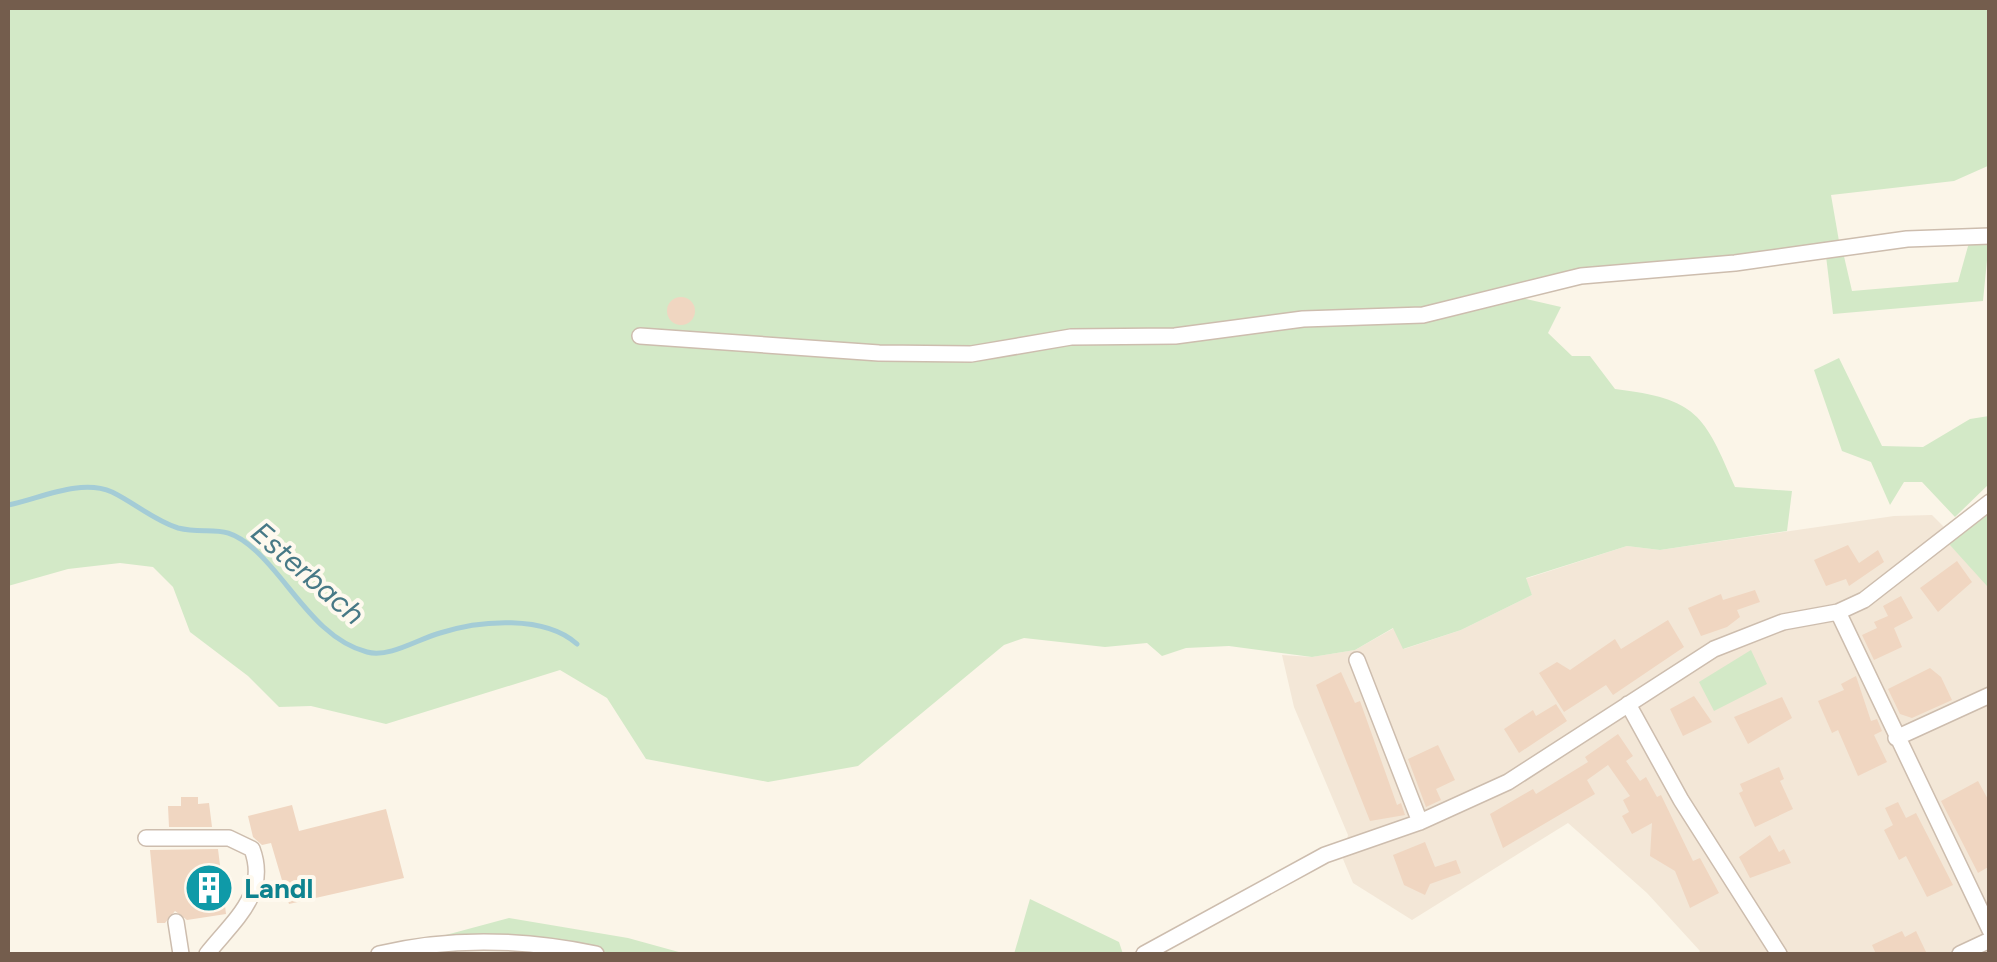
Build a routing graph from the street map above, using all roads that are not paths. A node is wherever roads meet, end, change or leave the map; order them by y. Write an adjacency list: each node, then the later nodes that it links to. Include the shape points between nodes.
1 (1990, 236): 2 (street, via 1907,239 1582,276 1423,315 1071,338 971,354)
2 (640, 336)
3 (1990, 502): 4 (street, via 1894,581)
4 (1838, 612): 7 (street, via 1784,622 1714,649); 8 (street)
5 (1357, 660): 9 (street)
6 (1990, 695): 8 (street)
7 (1628, 704): 9 (street, via 1520,774); 21 (street)
8 (1896, 738): 12 (street)
9 (1420, 822): 13 (street, via 1325,856)
10 (146, 838): 16 (street, via 229,838 252,849 260,870 253,895)
11 (176, 922): 15 (street)
12 (1990, 930)
13 (1180, 938): 19 (street); 20 (street)
14 (1990, 940): 22 (street)
15 (181, 954)
16 (207, 954)
17 (379, 954): 18 (street, via 499,942)
18 (596, 954)
19 (1144, 954)
20 (1188, 954)
21 (1779, 954)
22 (1960, 954)

